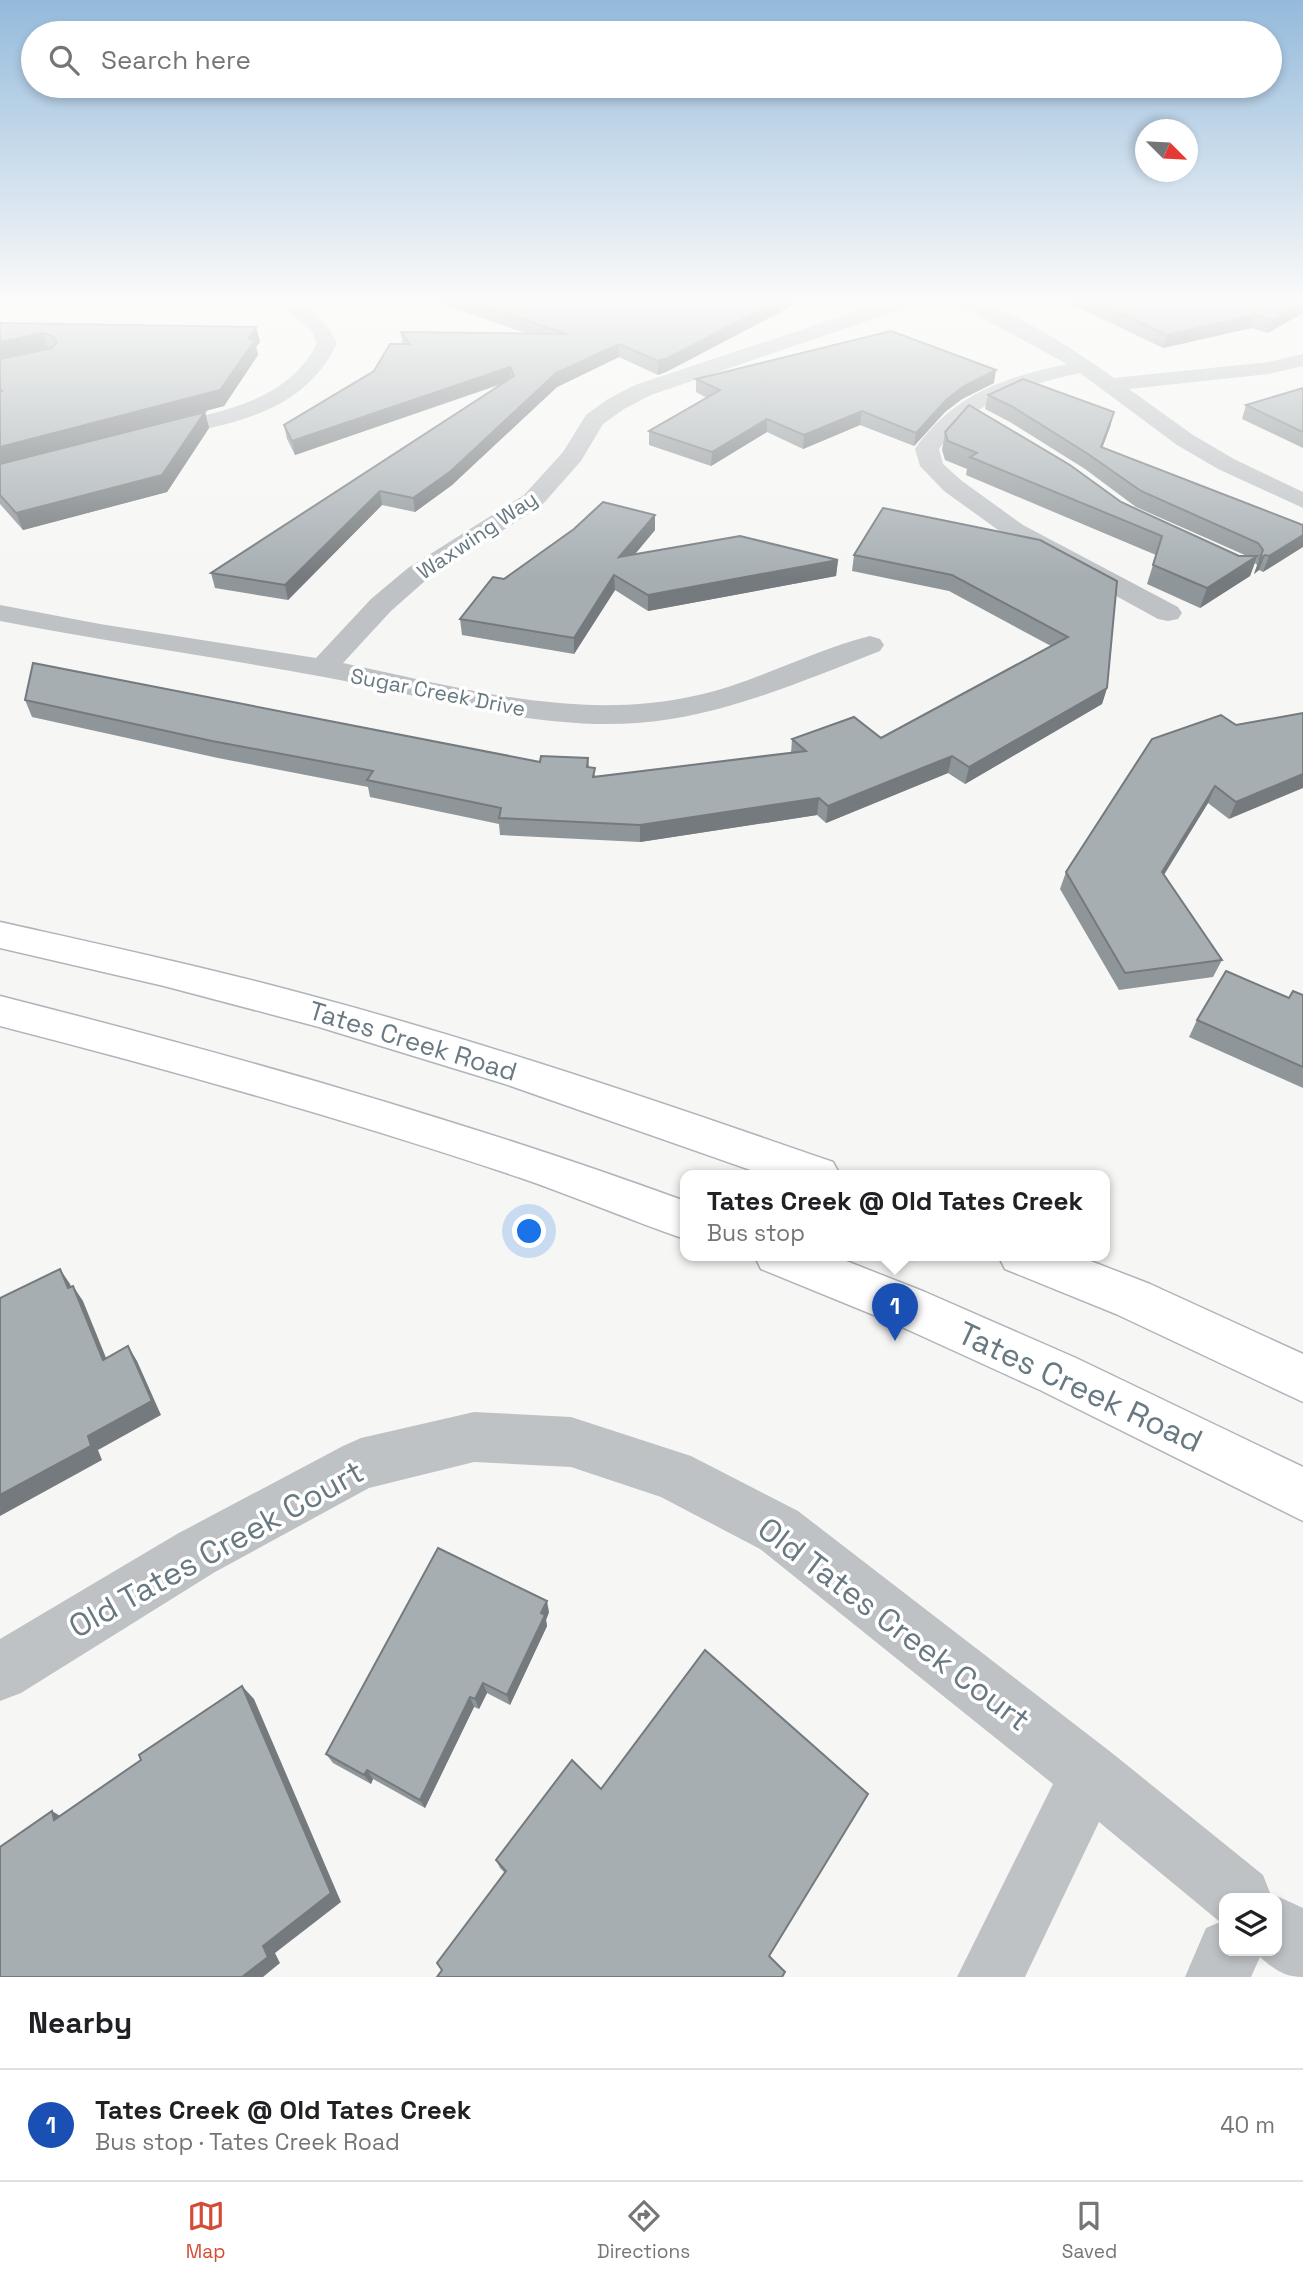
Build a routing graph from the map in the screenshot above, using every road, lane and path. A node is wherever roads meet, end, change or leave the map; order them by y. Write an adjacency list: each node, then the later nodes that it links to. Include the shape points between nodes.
1 (282, 394): 7 (street, via 251,408)
2 (635, 394): 12 (street, Waxwing Way, via 594,420 573,456 533,500 417,574)
3 (993, 394): 5 (street)
4 (1123, 394): 8 (street, via 1185,440)
5 (964, 410): 6 (street); 10 (street, via 936,432 927,449 932,466 1014,530)
6 (988, 422)
7 (137, 438)
8 (1303, 501)
9 (0, 613): 12 (street, Sugar Creek Drive)
10 (1168, 613)
11 (870, 645): 12 (street, Sugar Creek Drive, via 721,698 639,714 540,712)
12 (322, 668)
13 (0, 935): 15 (main road, Tates Creek Road, via 320,1013 515,1071)
14 (0, 1011): 16 (main road, via 320,1097 508,1156)
15 (803, 1170)
16 (680, 1218)
17 (792, 1261): 20 (main road, Tates Creek Road, via 1058,1374)
18 (1036, 1261): 19 (main road, via 1133,1299)
19 (1303, 1379)
20 (1303, 1494)
21 (0, 1672): 22 (street, Old Tates Creek Court, via 197,1553 360,1464 474,1437 571,1442 672,1474 779,1530)
22 (1090, 1775): 23 (street, Old Tates Creek Court); 27 (street)
23 (1234, 1893)
24 (1282, 1932): 25 (street)
25 (1303, 1950)
26 (1226, 1956): 28 (street)
27 (990, 1977)
28 (1218, 1977)

